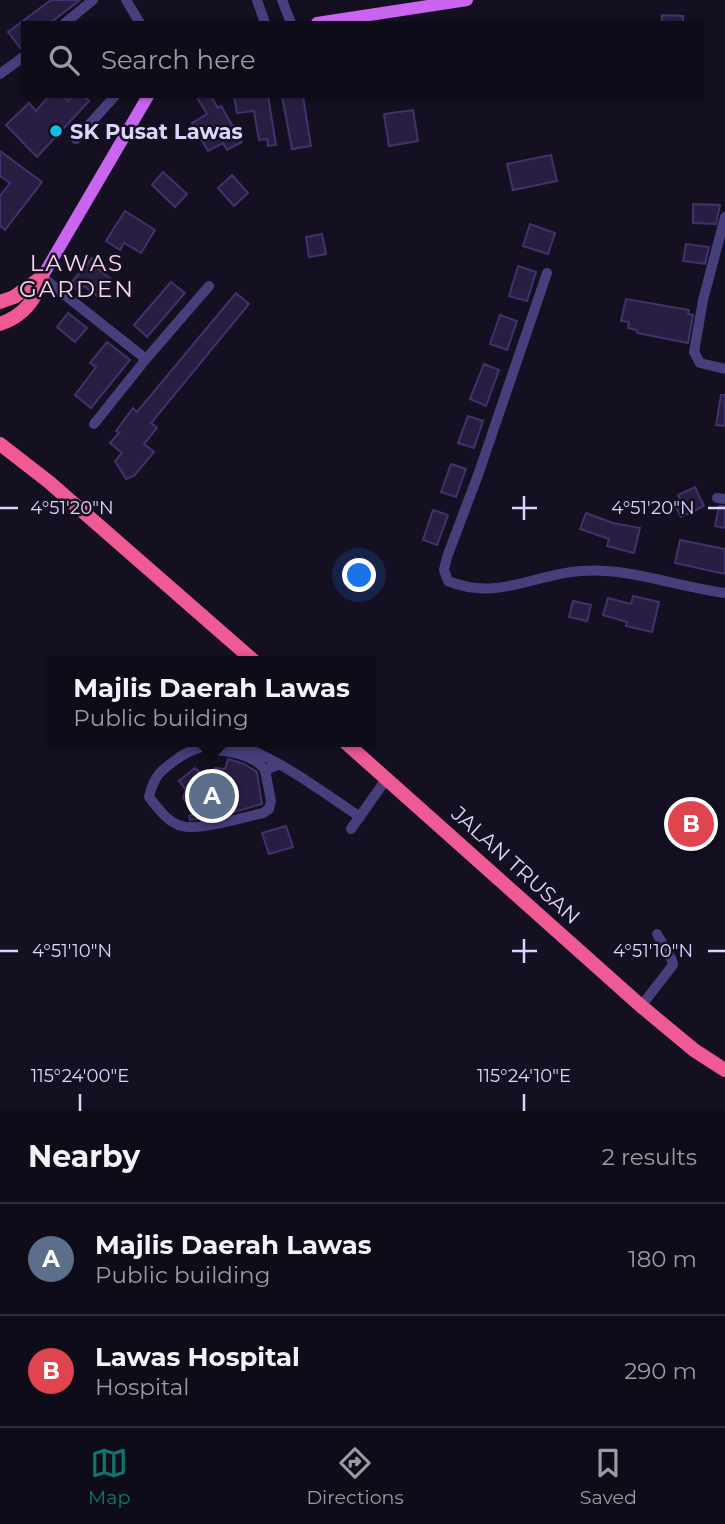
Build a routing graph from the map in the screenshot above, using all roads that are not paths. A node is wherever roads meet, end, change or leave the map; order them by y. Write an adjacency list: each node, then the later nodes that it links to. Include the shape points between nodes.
1 (93, 0): 7 (street)
2 (127, 0): 8 (street)
3 (257, 0): 9 (street)
4 (282, 0): 10 (street)
5 (467, 0): 6 (main road)
6 (407, 5): 11 (main road)
7 (67, 21)
8 (139, 21)
9 (264, 21)
10 (290, 21)
11 (327, 21)
12 (21, 58): 13 (street)
13 (0, 74)
14 (113, 98): 16 (street)
15 (147, 98): 19 (main road)
16 (76, 139)
17 (725, 217): 24 (street, via 694,352 700,363)
18 (547, 273): 27 (street, via 447,556 444,570 448,581 483,590 605,570)
19 (42, 277): 21 (highway); 22 (highway, via 28,308); 23 (street)
20 (209, 286): 23 (street)
21 (0, 302)
22 (0, 324)
23 (146, 359): 25 (street)
24 (725, 369)
25 (94, 424)
26 (1, 447): 28 (highway, via 49,482)
27 (725, 593)
28 (248, 656)
29 (205, 747): 32 (street)
30 (240, 747): 33 (street)
31 (351, 747): 35 (highway, JALAN TRUSAN)
32 (201, 748): 34 (street, via 259,761); 34 (street, via 181,756 153,781 149,797 180,826 263,813 271,801)
33 (278, 765): 34 (street); 36 (street)
34 (265, 770)
35 (387, 778): 36 (street); 39 (highway, JALAN TRUSAN)
36 (360, 817): 37 (street)
37 (351, 829)
38 (657, 934): 39 (street, via 673,965)
39 (641, 1006): 40 (highway, JALAN TRUSAN)
40 (725, 1070)

